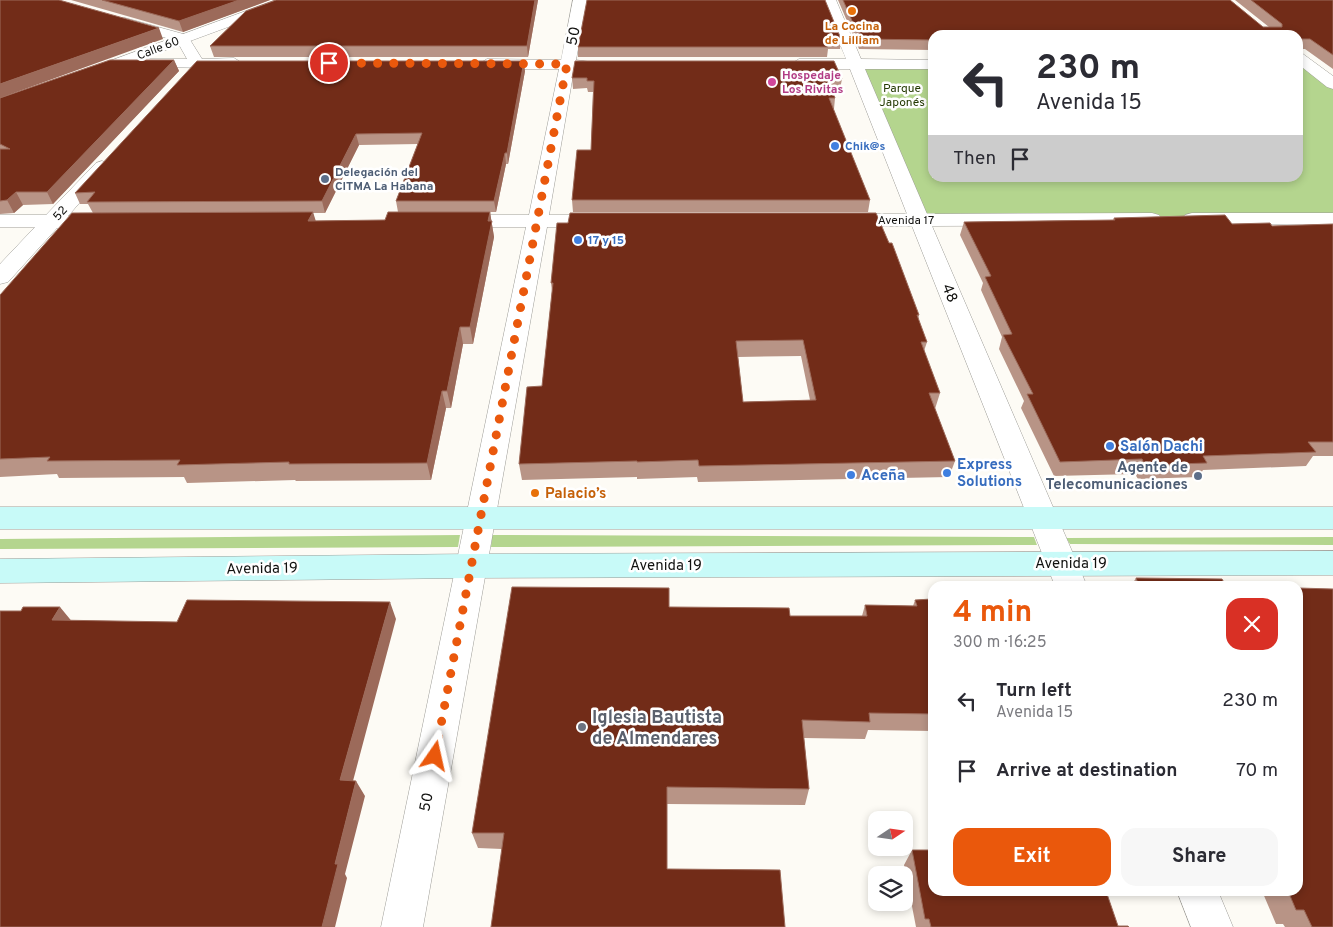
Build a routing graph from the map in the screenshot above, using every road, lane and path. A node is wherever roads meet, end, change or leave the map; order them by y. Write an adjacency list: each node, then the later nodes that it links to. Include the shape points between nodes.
1 (288, 0): 4 (street, Calle 60)
2 (580, 0): 14 (street, 50)
3 (829, 0): 17 (street, 48)
4 (243, 17): 6 (street, Calle 60); 8 (street)
5 (116, 19): 6 (street)
6 (182, 38): 8 (street); 12 (street, Calle 60)
7 (1303, 61): 11 (street)
8 (197, 63): 9 (street); 12 (street); 20 (street)
9 (246, 63)
10 (1303, 63): 21 (street)
11 (1333, 63)
12 (116, 64): 19 (street, Calle 60)
13 (471, 64): 14 (street)
14 (567, 64): 15 (street); 28 (street, 50)
15 (597, 64)
16 (786, 64): 17 (street)
17 (855, 64): 18 (street); 26 (street, 48)
18 (928, 64)
19 (80, 77)
20 (177, 84)
21 (1333, 84)
22 (111, 157): 30 (street, 52)
23 (1333, 219): 26 (street, Avenida 17)
24 (625, 220): 28 (street)
25 (821, 220): 26 (street, Avenida 17)
26 (920, 220): 36 (street, 48)
27 (438, 221): 28 (street)
28 (537, 221): 33 (street, 50)
29 (0, 222): 30 (street)
30 (52, 222): 31 (street); 32 (street, 52)
31 (122, 222)
32 (0, 277)
33 (481, 516): 34 (main road); 36 (main road); 38 (street, 50)
34 (0, 518)
35 (1333, 518): 36 (main road)
36 (1043, 519): 40 (street, 48)
37 (1333, 563): 40 (main road, Avenida 19)
38 (471, 566): 39 (main road, Avenida 19); 40 (main road, Avenida 19); 42 (street, 50)
39 (0, 571)
40 (1066, 575)
41 (1199, 896): 43 (street)
42 (402, 927)
43 (1212, 927)

